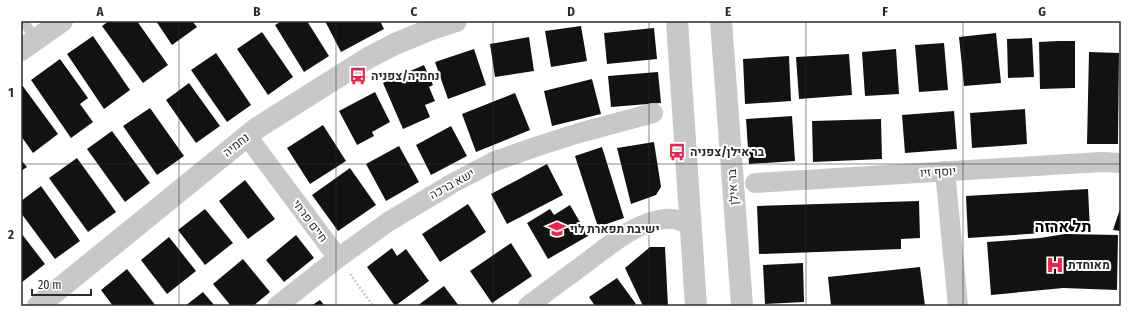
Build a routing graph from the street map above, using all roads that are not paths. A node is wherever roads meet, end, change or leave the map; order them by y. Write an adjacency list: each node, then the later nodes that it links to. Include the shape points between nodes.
1 (23, 21): 6 (lane)
2 (62, 21): 6 (street)
3 (456, 21): 8 (street, נחמיה, via 395,44 368,58)
4 (677, 21): 12 (street)
5 (721, 21): 18 (street, בר אילן)
6 (28, 45)
7 (653, 113): 13 (street, ישא ברכה, via 579,133 493,162 388,222)
8 (246, 136): 13 (street, חיים פרחי); 14 (street, נחמיה)
9 (1121, 163): 10 (street, יוסף זיו)
10 (945, 171): 11 (street, יוסף זיו); 19 (street)
11 (755, 183)
12 (691, 226): 16 (street, via 678,220 649,222 625,235); 17 (street)
13 (338, 258): 15 (street, ישא ברכה)
14 (38, 306)
15 (277, 306)
16 (528, 306)
17 (696, 306)
18 (742, 306)
19 (958, 306)

